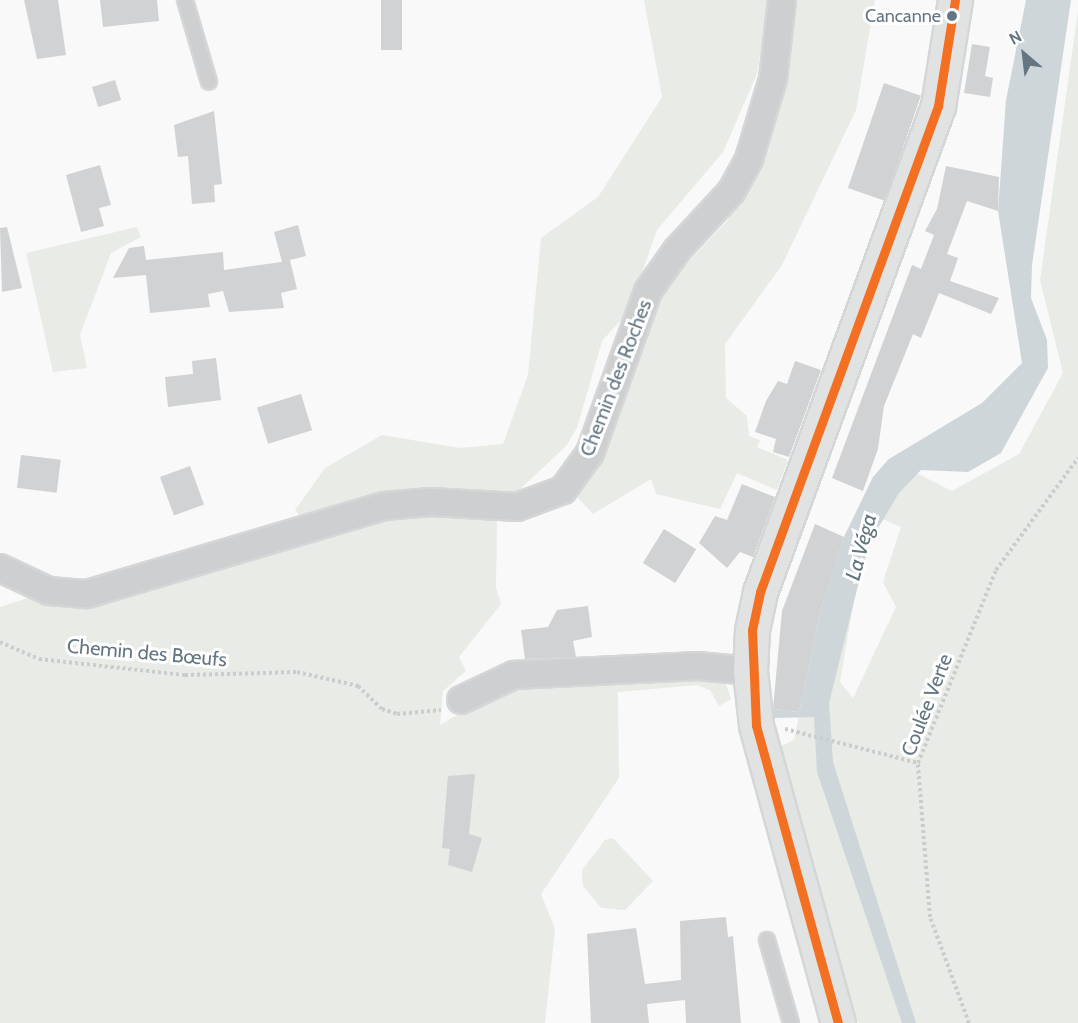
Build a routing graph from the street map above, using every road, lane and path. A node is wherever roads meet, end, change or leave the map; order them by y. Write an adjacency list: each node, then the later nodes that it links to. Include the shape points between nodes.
1 (185, 0): 4 (lane)
2 (782, 0): 6 (street, Chemin des Roches, via 773,79 749,159 731,192 677,250 648,291 590,453 563,490 518,507 431,502 384,506 87,594 49,591)
3 (956, 0): 8 (main road, via 938,106 760,592)
4 (210, 82)
5 (1078, 458): 11 (path, Coulée Verte, via 996,570)
6 (0, 568)
7 (0, 642): 9 (path, Chemin des Bœufs, via 39,659 186,675 297,672 358,686 382,709 397,714 440,710)
8 (750, 671): 9 (street, via 687,666 514,675); 14 (main road, via 759,736)
9 (461, 700)
10 (792, 730): 11 (path)
11 (918, 763): 15 (path, Coulée Verte, via 930,917)
12 (767, 940): 13 (lane)
13 (791, 1023)
14 (838, 1023)
15 (969, 1023)

